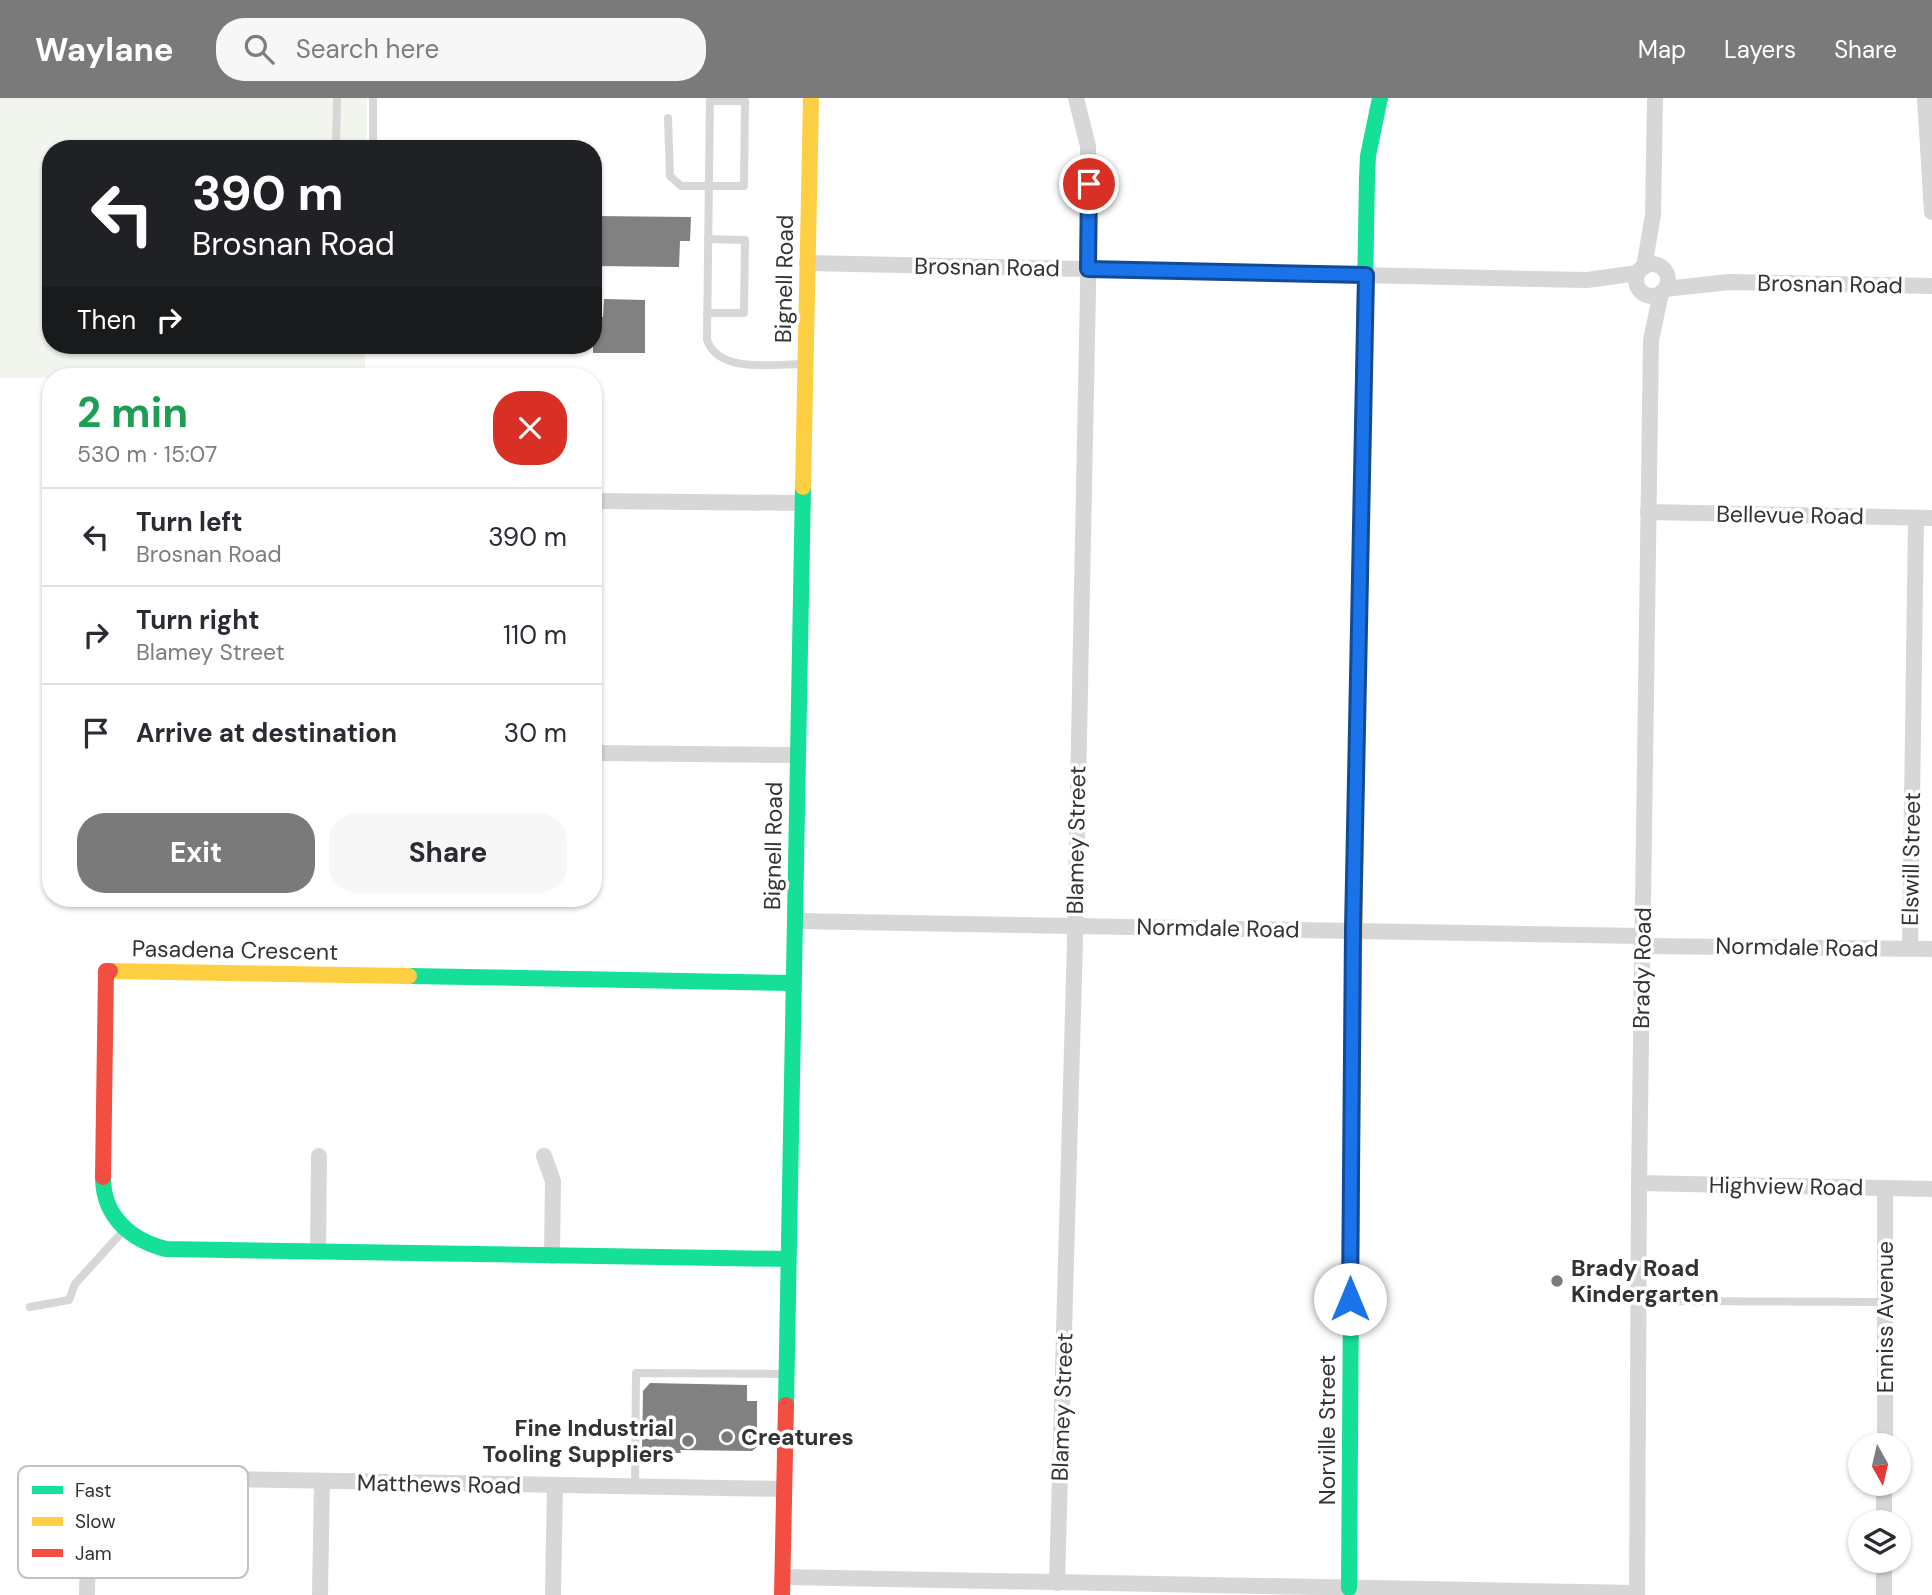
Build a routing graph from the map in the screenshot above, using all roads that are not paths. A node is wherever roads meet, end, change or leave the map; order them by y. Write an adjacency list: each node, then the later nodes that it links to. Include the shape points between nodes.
1 (337, 98): 10 (lane)
2 (373, 98): 11 (lane)
3 (811, 98): 15 (street, Bignell Road)
4 (1076, 98): 16 (street, Blamey Street, via 1089,158)
5 (1381, 98): 18 (street, Norville Street, via 1368,156)
6 (1655, 98): 17 (street)
7 (1925, 98): 13 (street)
8 (710, 100): 12 (lane); 12 (lane, via 745,101 744,186)
9 (668, 118): 12 (lane, via 670,176 681,186)
10 (336, 140)
11 (373, 140)
12 (708, 185): 14 (lane)
13 (1932, 212)
14 (708, 239): 24 (lane); 24 (lane, via 745,240 744,313)
15 (807, 263): 16 (street, Brosnan Road); 26 (street, Bignell Road)
16 (1088, 269): 18 (street, Brosnan Road); 34 (street, Blamey Street)
17 (1652, 269): 19 (street, Brosnan Road); 20 (street, Brosnan Road); 22 (street, via 1637,281); 23 (street, via 1668,280)
18 (1366, 275): 19 (street, Brosnan Road); 35 (street, Norville Street)
19 (1587, 280): 22 (street, Brosnan Road)
20 (1729, 282): 21 (street, Brosnan Road); 23 (street, Brosnan Road)
21 (1932, 286)
22 (1642, 291): 23 (street, via 1652,295); 25 (street, Brady Road)
23 (1663, 291): 25 (street, Brady Road)
24 (707, 313): 26 (lane, via 707,340 720,358 733,363)
25 (1651, 340): 29 (street, Brady Road)
26 (806, 364): 28 (street, Bignell Road)
27 (602, 501): 28 (street)
28 (803, 503): 32 (street, Bignell Road)
29 (1648, 512): 30 (street, Bellevue Road); 36 (street, Brady Road)
30 (1924, 518): 37 (street, Elswill Street)
31 (602, 752): 32 (street)
32 (798, 755): 33 (street, Bignell Road)
33 (795, 921): 34 (street, Normdale Road); 39 (street, Bignell Road)
34 (1075, 925): 35 (street, Normdale Road); 61 (street, Blamey Street)
35 (1353, 930): 36 (street, Normdale Road); 62 (street, Norville Street)
36 (1642, 941): 37 (street, Normdale Road); 42 (street, Brady Road)
37 (1910, 948): 38 (street, Normdale Road)
38 (1932, 949)
39 (793, 982): 45 (street, Pasadena Crescent, via 106,971 102,1178 106,1202); 48 (street, Bignell Road)
40 (320, 1156): 46 (street)
41 (544, 1156): 47 (street, via 552,1181)
42 (1639, 1184): 43 (street, Highview Road); 49 (street, Brady Road)
43 (1885, 1188): 44 (street, Highview Road); 50 (street, Enniss Avenue)
44 (1932, 1189)
45 (124, 1230): 46 (street, via 167,1250); 51 (lane, via 75,1284 69,1300)
46 (318, 1252): 47 (street)
47 (552, 1256): 48 (street)
48 (787, 1259): 52 (street, Bignell Road)
49 (1638, 1301): 50 (lane); 63 (street, Brady Road)
50 (1885, 1302): 53 (street, Enniss Avenue)
51 (30, 1307)
52 (785, 1374): 57 (lane, via 636,1373); 58 (street, Bignell Road)
53 (1885, 1433)
54 (248, 1480): 55 (street, Matthews Road)
55 (322, 1482): 56 (street, Matthews Road); 64 (street)
56 (555, 1486): 57 (street, Matthews Road); 65 (street)
57 (635, 1486): 58 (street, Matthews Road)
58 (784, 1489): 60 (street, Bignell Road)
59 (1884, 1573): 67 (street)
60 (783, 1577): 61 (street); 66 (street, Bignell Road)
61 (1057, 1583): 62 (street)
62 (1349, 1588): 63 (street)
63 (1637, 1594)
64 (320, 1595)
65 (553, 1595)
66 (782, 1595)
67 (1884, 1595)

